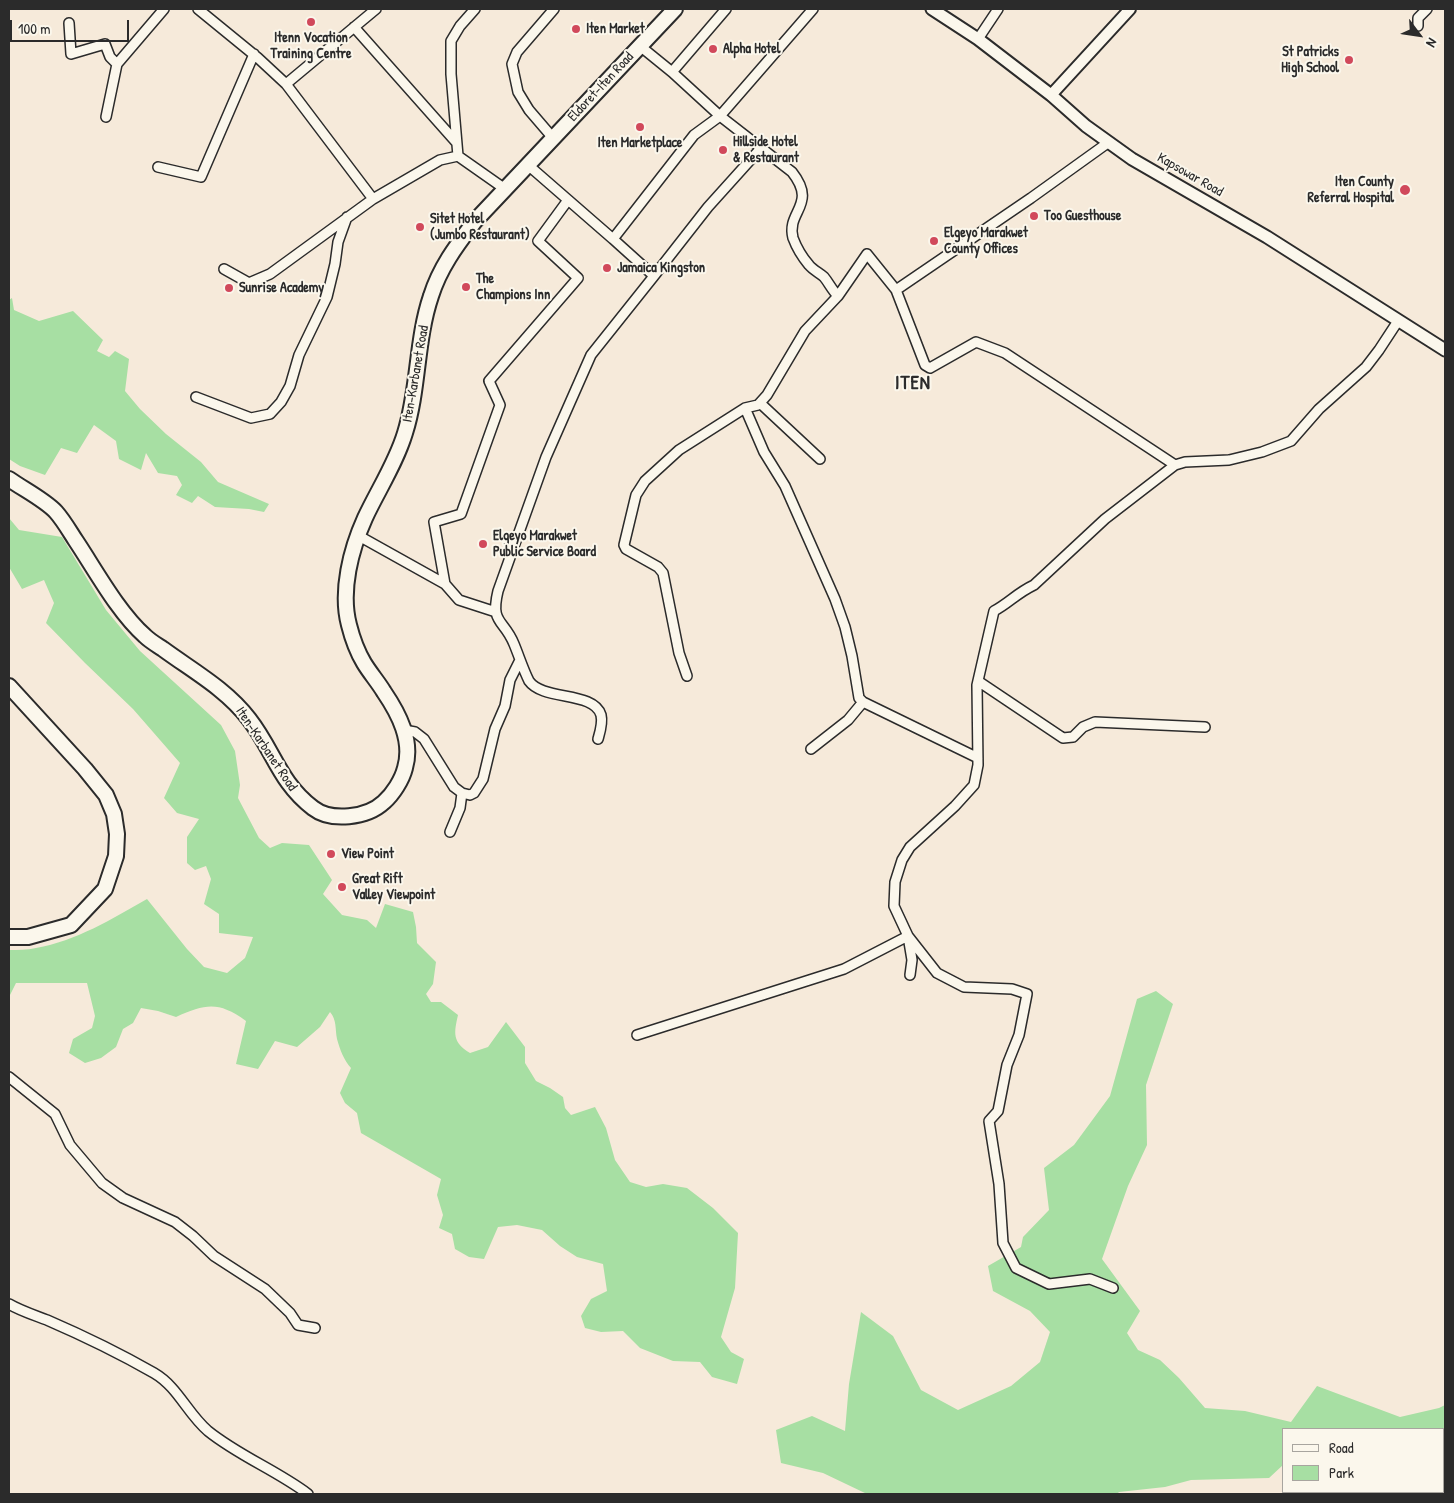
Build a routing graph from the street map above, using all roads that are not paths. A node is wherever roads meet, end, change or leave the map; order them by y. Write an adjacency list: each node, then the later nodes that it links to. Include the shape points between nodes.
1 (164, 9): 19 (street)
2 (198, 9): 18 (street)
3 (376, 9): 15 (street)
4 (475, 9): 26 (street, via 451,42)
5 (554, 9): 25 (street, via 517,52 512,64 518,92)
6 (675, 9): 17 (main road, Eldoret-Iten Road)
7 (726, 9): 20 (street)
8 (813, 9): 23 (street)
9 (932, 9): 16 (main road, Kapsowar Road)
10 (998, 9): 16 (street)
11 (1130, 9): 22 (street)
12 (1427, 9): 14 (street, via 1418,18)
13 (69, 23): 19 (street, via 71,54 105,44 110,58)
14 (1418, 26)
15 (354, 27): 21 (street); 26 (street)
16 (978, 39): 22 (main road, Kapsowar Road)
17 (640, 46): 20 (street); 25 (main road, Eldoret-Iten Road)
18 (254, 54): 21 (street); 31 (street, via 201,177)
19 (117, 64): 24 (street)
20 (672, 72): 23 (street)
21 (286, 84): 33 (street)
22 (1051, 96): 27 (main road, Kapsowar Road)
23 (720, 116): 28 (street); 36 (street, via 694,136)
24 (106, 117)
25 (553, 138): 30 (main road, Eldoret-Iten Road)
26 (456, 142): 29 (street)
27 (1109, 142): 39 (street); 41 (main road, Kapsowar Road)
28 (762, 147): 38 (street, via 708,207); 40 (street, via 801,182 803,197 793,225 794,240 809,265 825,278)
29 (458, 156): 32 (street); 33 (street, via 440,160)
30 (528, 164): 32 (main road, Iten-Karbanet Road); 34 (street)
31 (158, 167)
32 (505, 189): 49 (main road, Iten-Karbanet Road, via 475,221 439,274 430,298 405,433)
33 (373, 199): 35 (street)
34 (568, 200): 36 (street); 50 (street, via 538,241 578,278 489,381 500,405 460,514 434,522)
35 (347, 218): 37 (street, via 270,274 249,282); 43 (street, via 338,242 327,297 281,402 270,414 251,418)
36 (613, 239): 38 (street)
37 (224, 269)
38 (654, 276): 51 (street, via 591,355 546,457 498,591)
39 (896, 290): 40 (street, via 867,254); 47 (street, via 925,365 930,368 976,342 998,350)
40 (838, 296): 44 (street, via 805,331)
41 (1398, 321): 42 (main road, Kapsowar Road); 47 (street, via 1366,367 1291,441 1229,460)
42 (1445, 350)
43 (196, 397)
44 (760, 403): 45 (street); 46 (street)
45 (745, 408): 53 (street, via 679,450 648,477 636,495 626,533 626,549 663,573 679,653); 56 (street, via 764,452 785,486 834,599 845,628 859,698)
46 (820, 459)
47 (1175, 465): 54 (street, via 1109,515 1034,585 994,611)
48 (9, 479): 58 (main road, Iten-Karbanet Road, via 56,512 122,610 146,637 236,704 250,720 283,776 299,797 317,811 345,816 366,812 383,804 395,790 405,769 408,748)
49 (359, 536): 50 (street); 58 (main road, Iten-Karbanet Road, via 346,588 349,625 364,663 385,692)
50 (445, 584): 51 (street, via 459,600)
51 (496, 612): 52 (street)
52 (520, 660): 59 (street, via 533,686 594,706 601,714); 62 (street, via 510,680 483,779 474,793)
53 (687, 676)
54 (978, 681): 57 (street, via 1063,738 1073,738 1094,722); 61 (street)
55 (9, 686): 65 (main road, via 106,795 114,814 117,834 116,856 105,889 89,907 71,924 28,937)
56 (863, 702): 60 (street, via 853,716); 61 (street)
57 (1205, 727)
58 (404, 730): 62 (street, via 415,732 424,739 454,787)
59 (598, 739)
60 (811, 749)
61 (978, 758): 64 (street, via 974,785 910,847 902,860 895,882 894,906)
62 (462, 793): 63 (street)
63 (450, 832)
64 (908, 936): 66 (street, via 912,960); 67 (street, via 844,969); 69 (street, via 937,973 964,987 1012,989 1027,994 998,1111 989,1121 999,1184 1003,1243 1016,1268 1049,1284 1090,1279)
65 (9, 937)
66 (910, 975)
67 (637, 1034)
68 (9, 1077): 71 (street, via 55,1114 70,1145 102,1183 123,1198 175,1222 214,1256 265,1289 298,1325)
69 (1113, 1288)
70 (9, 1304): 72 (street, via 120,1353 156,1374 174,1388 201,1425 213,1435)
71 (315, 1328)
72 (308, 1494)

